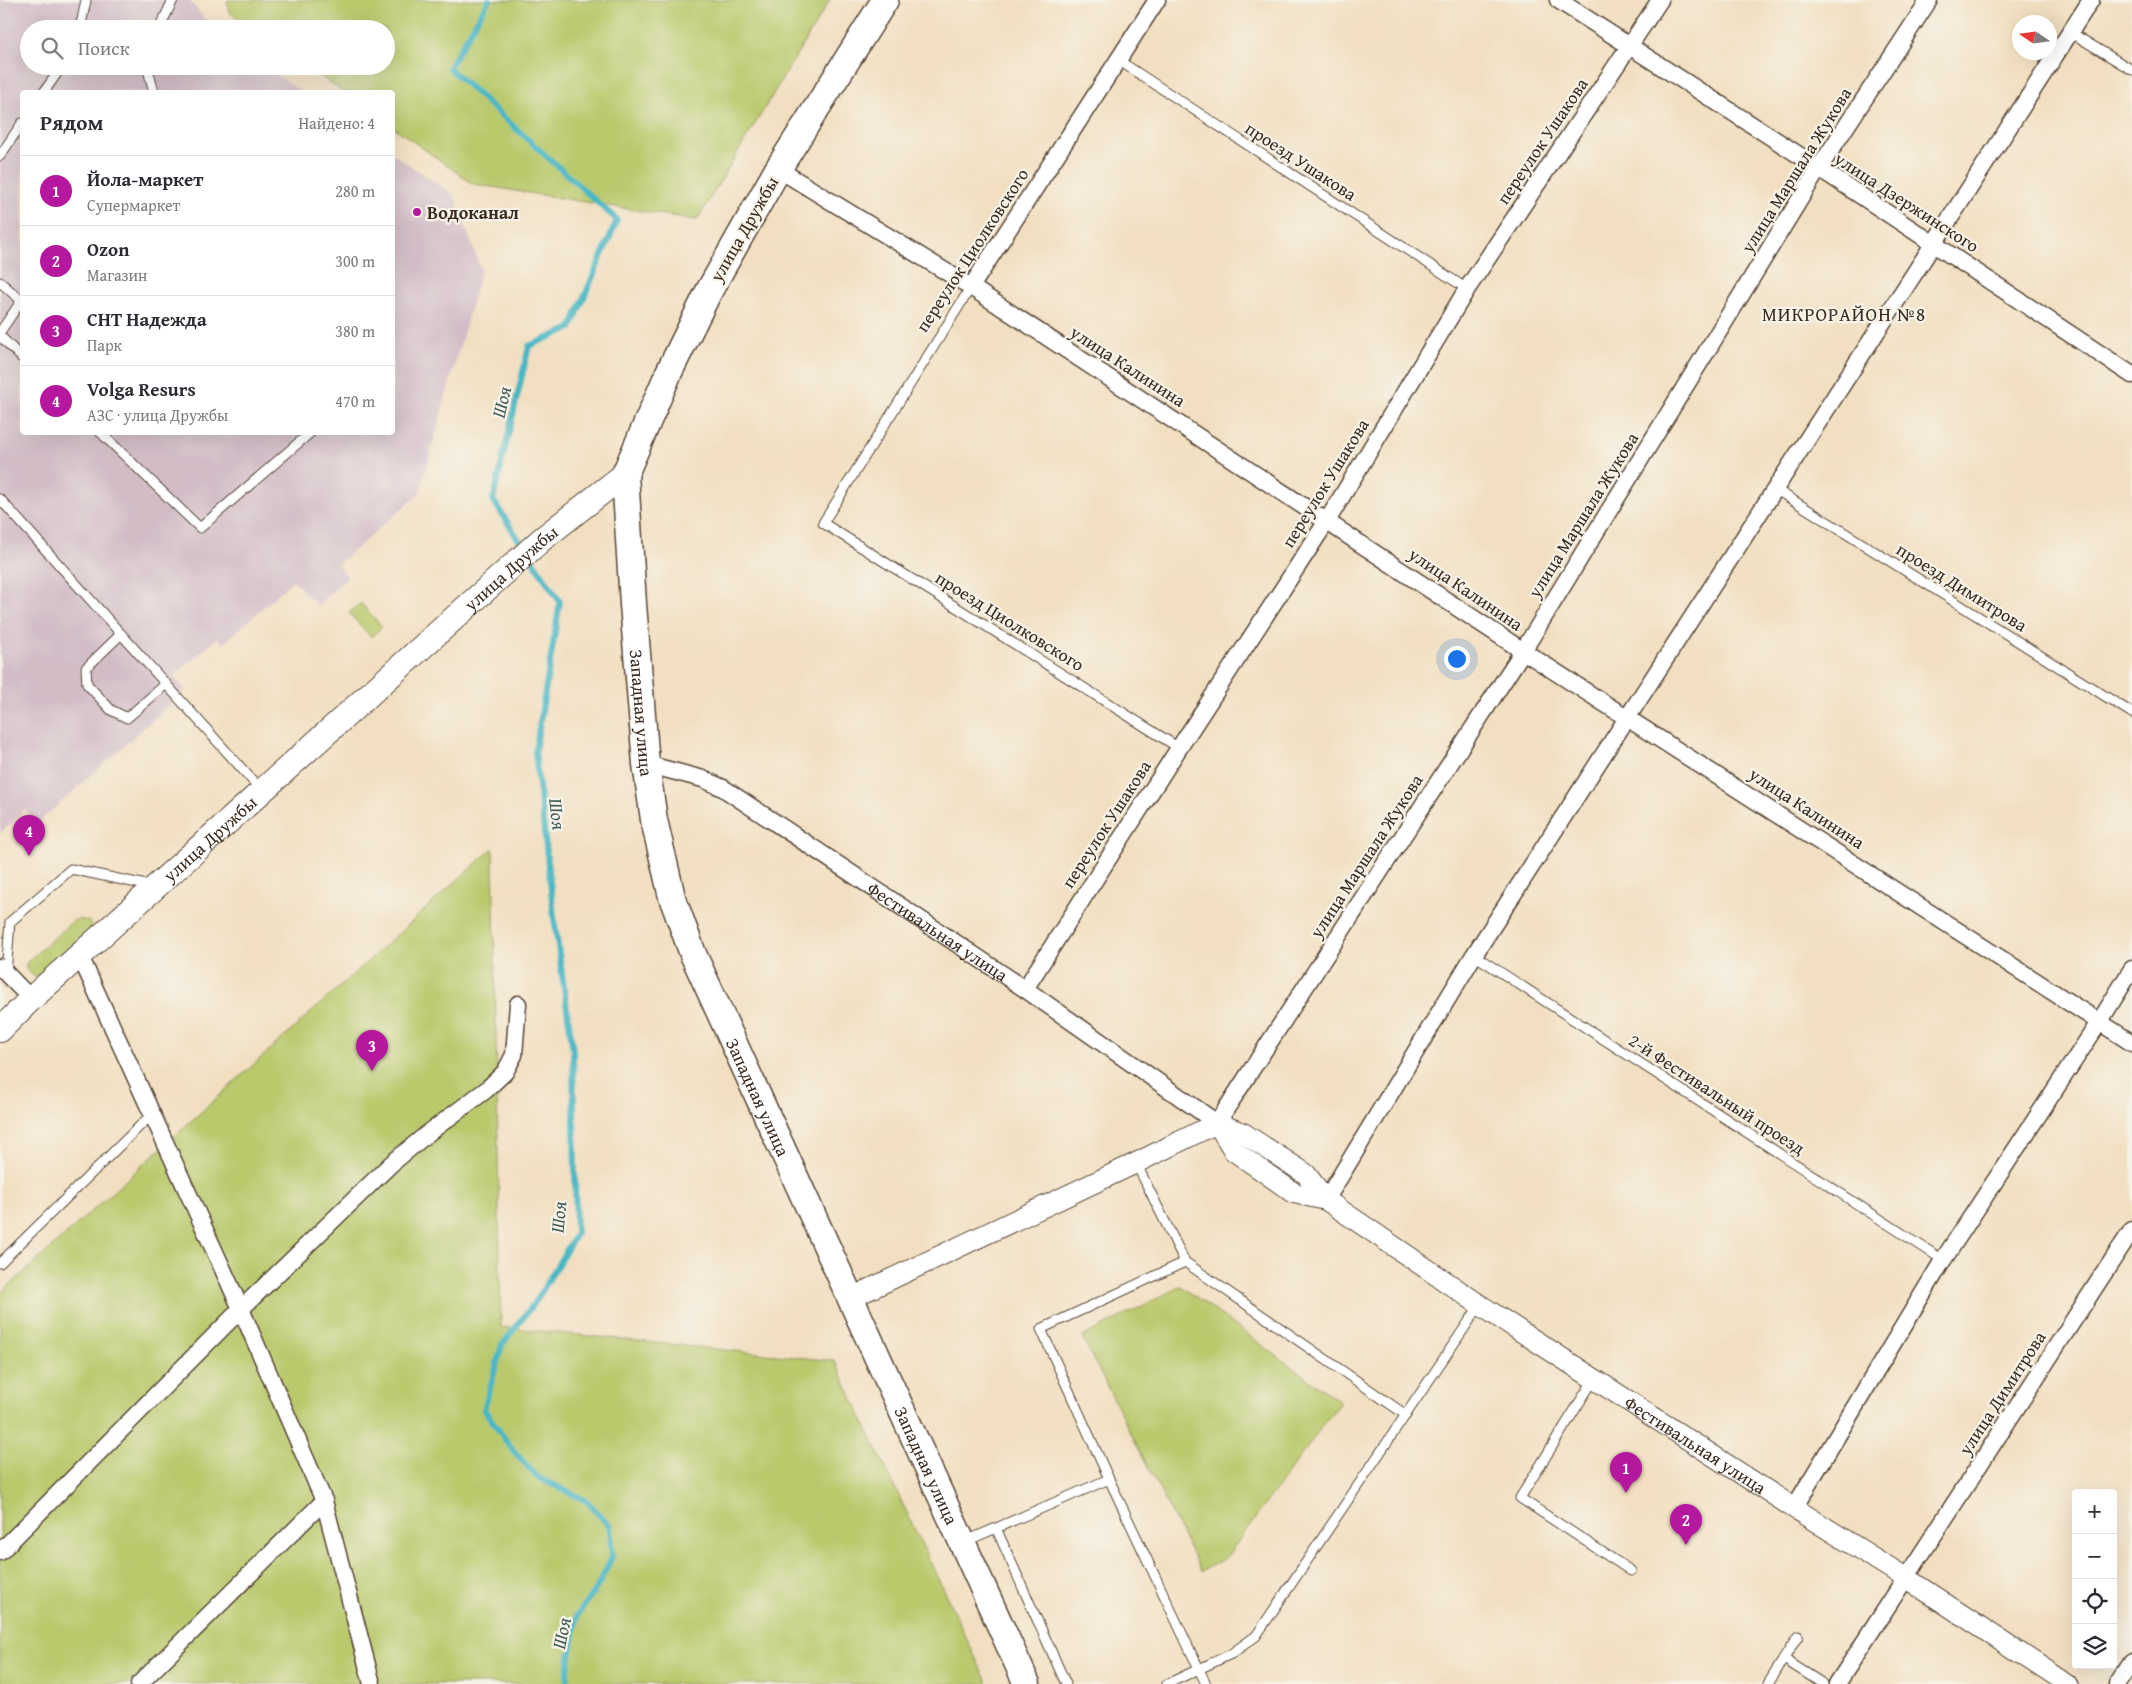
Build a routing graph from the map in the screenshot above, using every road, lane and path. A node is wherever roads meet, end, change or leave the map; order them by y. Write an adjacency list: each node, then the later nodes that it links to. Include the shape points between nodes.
1 (86, 0): 9 (lane)
2 (173, 0): 10 (lane)
3 (885, 0): 22 (main road, улица Дружбы)
4 (1157, 0): 13 (street, переулок Циолковского)
5 (1558, 0): 12 (street, улица Дзержинского)
6 (1660, 0): 12 (street, переулок Ушакова)
7 (1929, 0): 21 (street, улица Маршала Жукова)
8 (2091, 0): 11 (street)
9 (82, 20)
10 (163, 20)
11 (2070, 32): 14 (lane); 23 (street)
12 (1630, 47): 21 (street, улица Дзержинского); 26 (street, переулок Ушакова)
13 (1118, 60): 25 (street, переулок Циолковского); 26 (lane, проезд Ушакова)
14 (2132, 70)
15 (56, 75): 17 (lane)
16 (149, 75): 18 (lane)
17 (45, 90)
18 (153, 90)
19 (20, 126): 20 (lane)
20 (0, 156)
21 (1820, 168): 23 (street, улица Дзержинского); 41 (street, улица Маршала Жукова)
22 (778, 169): 25 (street, улица Калинина); 35 (main road, улица Дружбы, via 709,291 669,372)
23 (1935, 244): 32 (street, улица Дзержинского); 36 (street)
24 (0, 282): 27 (lane)
25 (971, 287): 38 (street, улица Калинина); 39 (lane, переулок Циолковского)
26 (1467, 289): 38 (street, переулок Ушакова)
27 (20, 298)
28 (20, 303): 29 (lane)
29 (0, 332)
30 (0, 336): 31 (lane)
31 (20, 356)
32 (2132, 375)
33 (103, 435): 34 (lane, via 200,528)
34 (308, 435)
35 (625, 474): 46 (main road, Западная улица); 47 (main road, улица Дружбы, via 541,540)
36 (1775, 489): 43 (lane, проезд Димитрова); 44 (street)
37 (0, 499): 40 (lane)
38 (1327, 520): 41 (street, улица Калинина); 45 (street, переулок Ушакова)
39 (823, 523): 45 (lane, проезд Циолковского)
40 (121, 634): 42 (lane); 42 (lane, via 86,668 87,684 111,710 127,718)
41 (1523, 651): 44 (street, улица Калинина); 60 (street, улица Маршала Жукова)
42 (166, 684): 47 (lane)
43 (2132, 713)
44 (1628, 717): 49 (street); 56 (street, улица Калинина)
45 (1179, 748): 53 (street, переулок Ушакова)
46 (646, 764): 53 (street, Фестивальная улица, via 724,788); 67 (main road, Западная улица, via 662,858 693,954)
47 (262, 792): 48 (main road, улица Дружбы)
48 (156, 886): 50 (main road, улица Дружбы); 52 (lane, via 71,869 10,922)
49 (1474, 955): 62 (street); 64 (lane, 2-й Фестивальный проезд)
50 (80, 956): 54 (main road, улица Дружбы); 59 (street)
51 (2132, 969): 56 (street)
52 (3, 970): 54 (street)
53 (1025, 989): 60 (street, Фестивальная улица)
54 (31, 999): 57 (main road, улица Дружбы)
55 (518, 1004): 69 (street, via 514,1055 505,1072 391,1164)
56 (2100, 1022): 58 (street, улица Калинина); 64 (street)
57 (0, 1030)
58 (2132, 1043)
59 (152, 1114): 66 (lane); 69 (street)
60 (1216, 1123): 61 (street); 62 (street, Фестивальная улица, via 1234,1151 1294,1193)
61 (1136, 1163): 65 (lane); 67 (street)
62 (1326, 1200): 68 (street, Фестивальная улица)
63 (2132, 1230): 79 (street, улица Димитрова)
64 (1943, 1260): 74 (street)
65 (1185, 1262): 71 (lane); 72 (lane, via 1041,1329)
66 (0, 1263)
67 (850, 1298): 76 (main road, Западная улица)
68 (1480, 1305): 70 (street, Фестивальная улица); 71 (lane)
69 (241, 1309): 73 (street); 77 (street)
70 (1594, 1379): 74 (street, Фестивальная улица); 78 (lane, via 1520,1498)
71 (1406, 1415): 83 (lane, via 1256,1636 1231,1654)
72 (1108, 1479): 75 (lane); 83 (lane)
73 (324, 1500): 84 (street); 85 (street)
74 (1794, 1508): 79 (street, Фестивальная улица)
75 (996, 1528): 76 (lane); 87 (lane)
76 (963, 1543): 86 (main road, Западная улица)
77 (0, 1552)
78 (1631, 1571)
79 (1906, 1578): 92 (street, улица Димитрова); 93 (street, Фестивальная улица)
80 (1798, 1636): 81 (lane)
81 (1784, 1658): 90 (lane); 91 (lane)
82 (2132, 1663): 94 (street)
83 (1199, 1669): 88 (lane); 89 (lane)
84 (139, 1684)
85 (372, 1684)
86 (1027, 1684)
87 (1066, 1684)
88 (1167, 1684)
89 (1206, 1684)
90 (1768, 1684)
91 (1824, 1684)
92 (1837, 1684)
93 (2067, 1684)
94 (2118, 1684)

